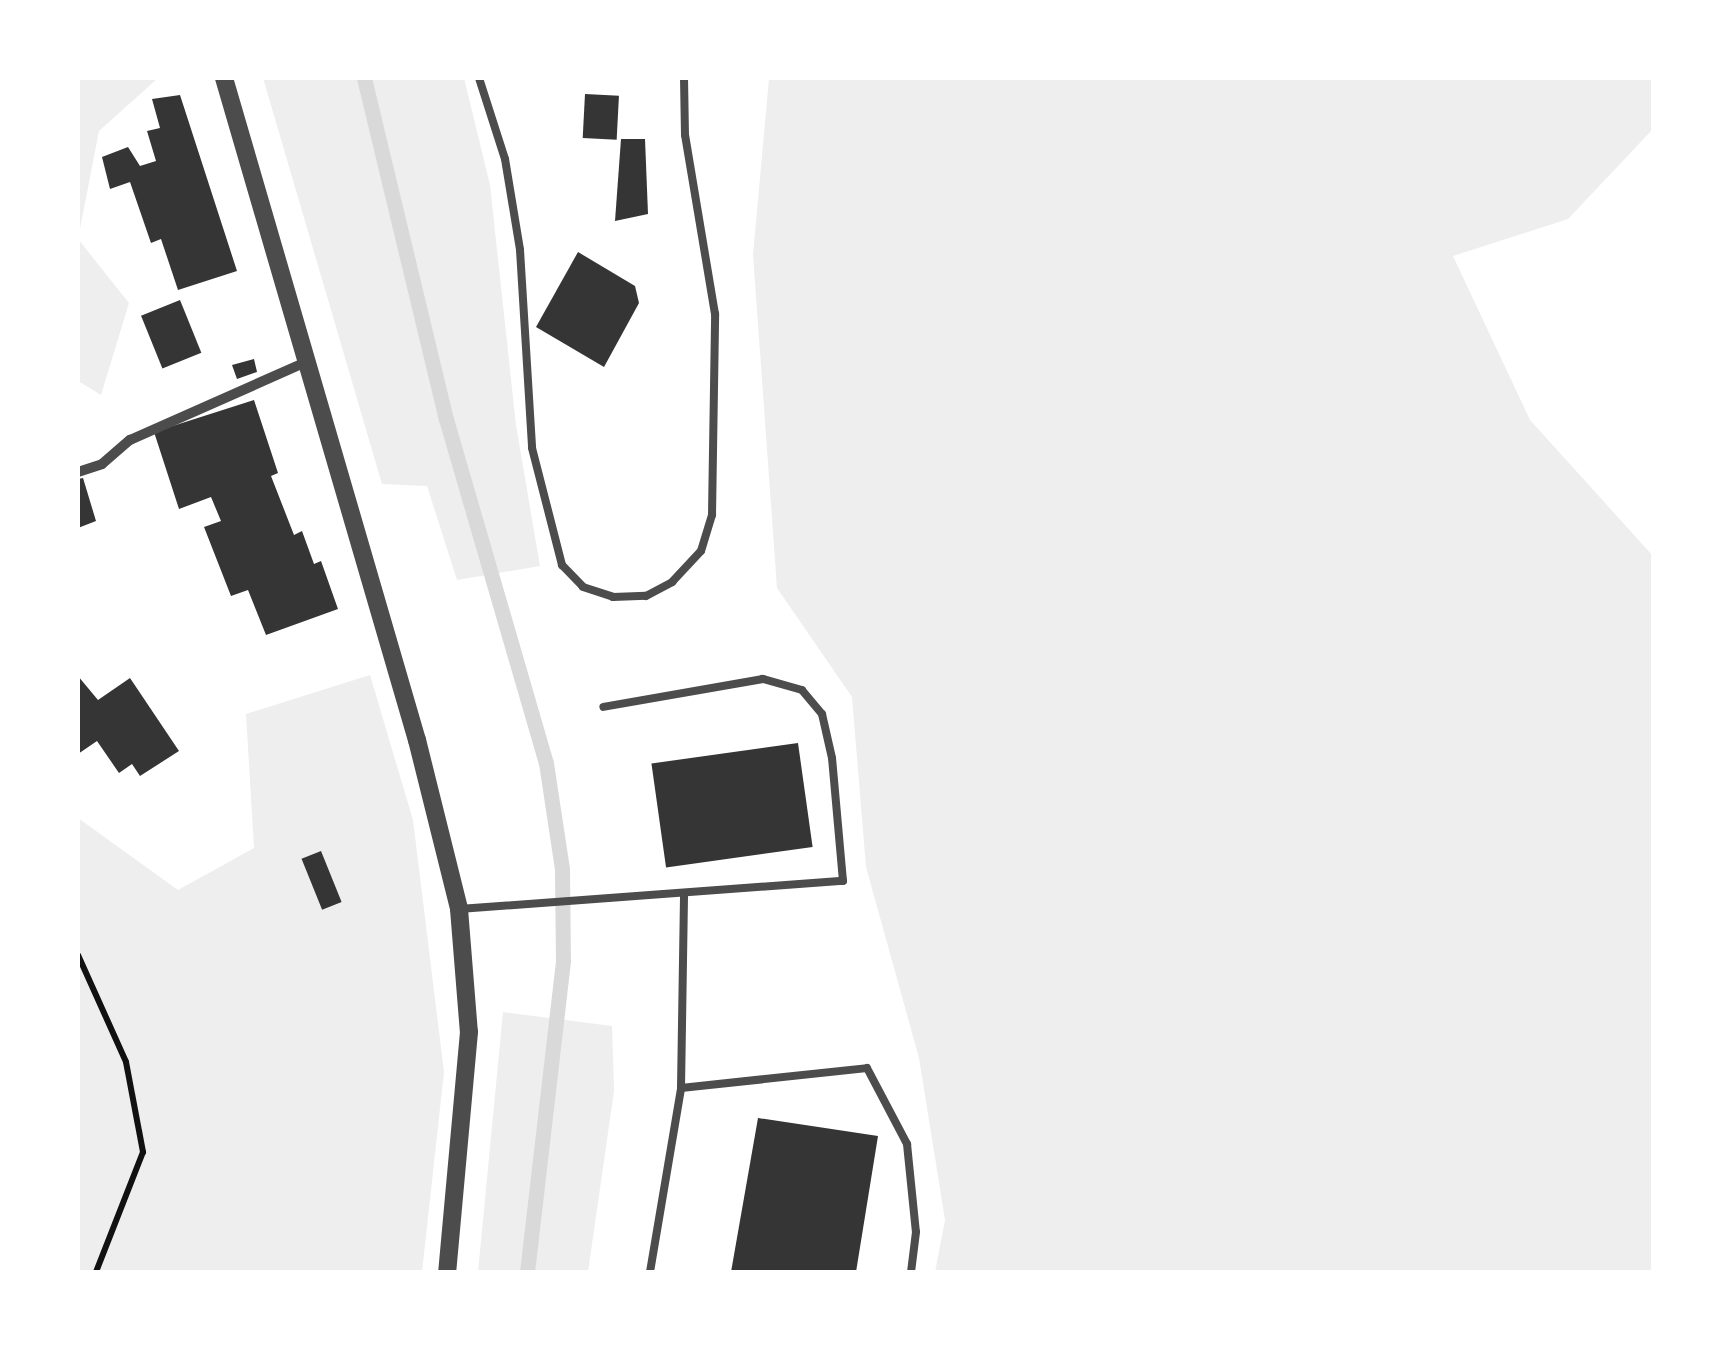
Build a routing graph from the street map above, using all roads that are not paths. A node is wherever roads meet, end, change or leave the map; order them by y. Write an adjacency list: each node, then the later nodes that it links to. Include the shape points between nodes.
1 (224, 78): 4 (street)
2 (479, 78): 3 (lane, via 505,159 520,250 532,448 562,565 583,587 613,597 646,596 672,582 701,551 712,515 715,314 684,136)
3 (684, 78)
4 (304, 364): 5 (street, via 130,440 102,464); 8 (street, via 418,740)
5 (78, 472)
6 (603, 707): 7 (lane, via 763,679 802,690 822,714 844,882)
7 (684, 896): 8 (lane); 9 (lane)
8 (459, 909): 10 (street, via 469,1032)
9 (681, 1088): 11 (lane); 12 (lane, via 867,1068 896,1112 907,1144 916,1232)
10 (447, 1272)
11 (650, 1272)
12 (911, 1272)

